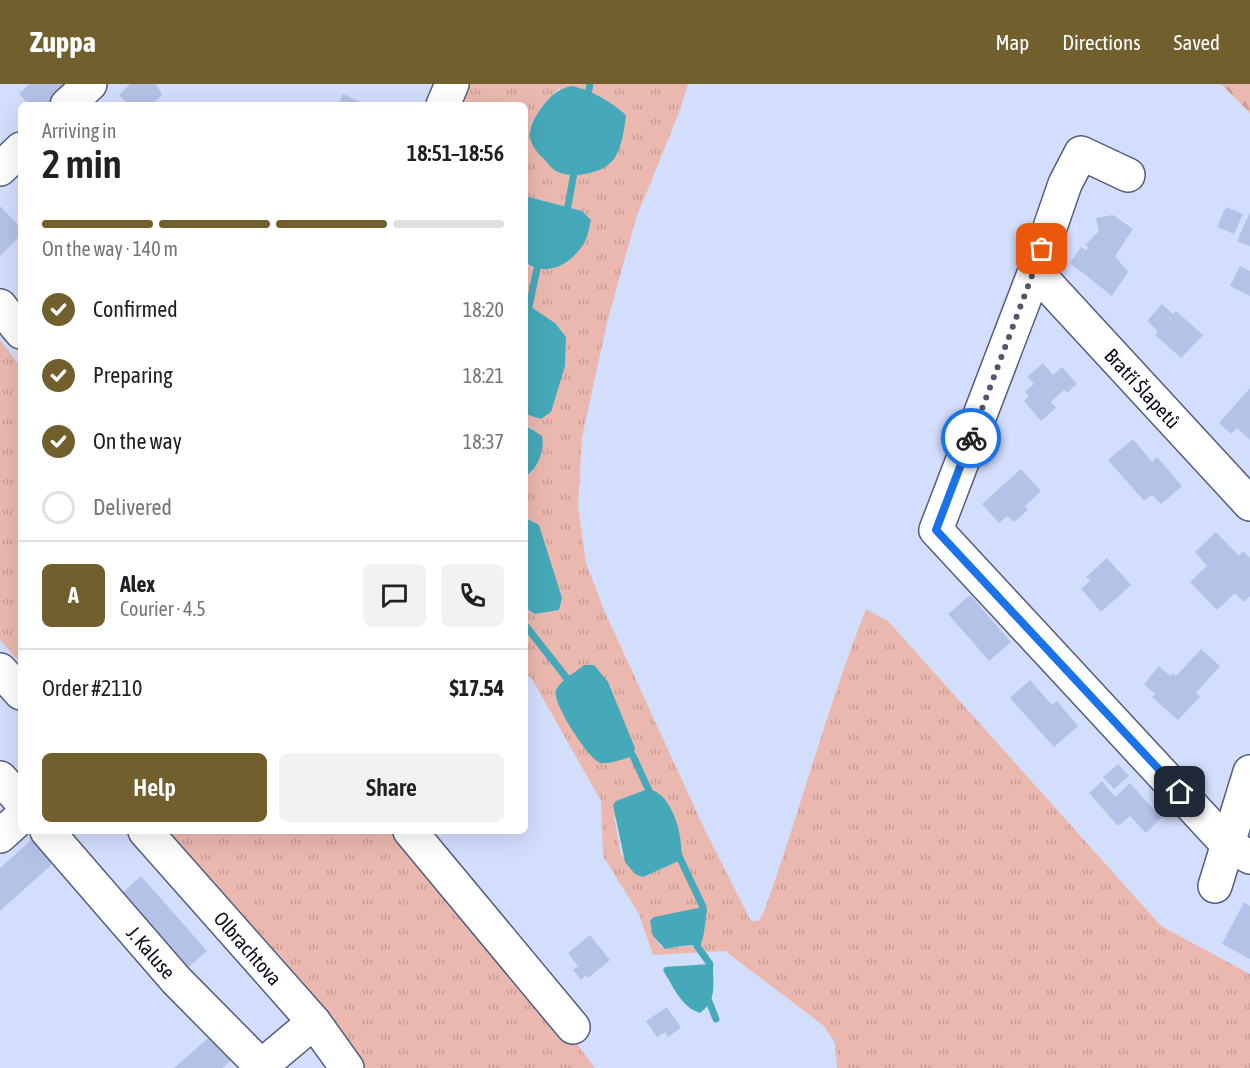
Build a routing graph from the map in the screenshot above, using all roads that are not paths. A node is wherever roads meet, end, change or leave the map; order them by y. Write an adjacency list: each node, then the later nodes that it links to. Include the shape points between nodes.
1 (90, 84): 3 (street)
2 (452, 84): 4 (street)
3 (70, 102)
4 (444, 102)
5 (18, 152): 6 (street)
6 (0, 169)
7 (1128, 175): 8 (street, via 1081,153 1065,184)
8 (1035, 271): 11 (street, Bratří Šlapetů); 22 (street, via 936,530)
9 (0, 306): 10 (street)
10 (18, 328)
11 (1250, 504)
12 (0, 670): 13 (street)
13 (18, 690)
14 (1250, 772): 22 (street)
15 (0, 778): 16 (street)
16 (18, 798)
17 (18, 820): 21 (street)
18 (50, 834): 26 (street, J. Kaluse, via 176,980)
19 (148, 834): 24 (street, Olbrachtova)
20 (412, 834): 25 (street)
21 (0, 836)
22 (1239, 851): 23 (street)
23 (1215, 886)
24 (314, 1022): 26 (street); 27 (street, Olbrachtova)
25 (573, 1027)
26 (261, 1067)
27 (347, 1068)

